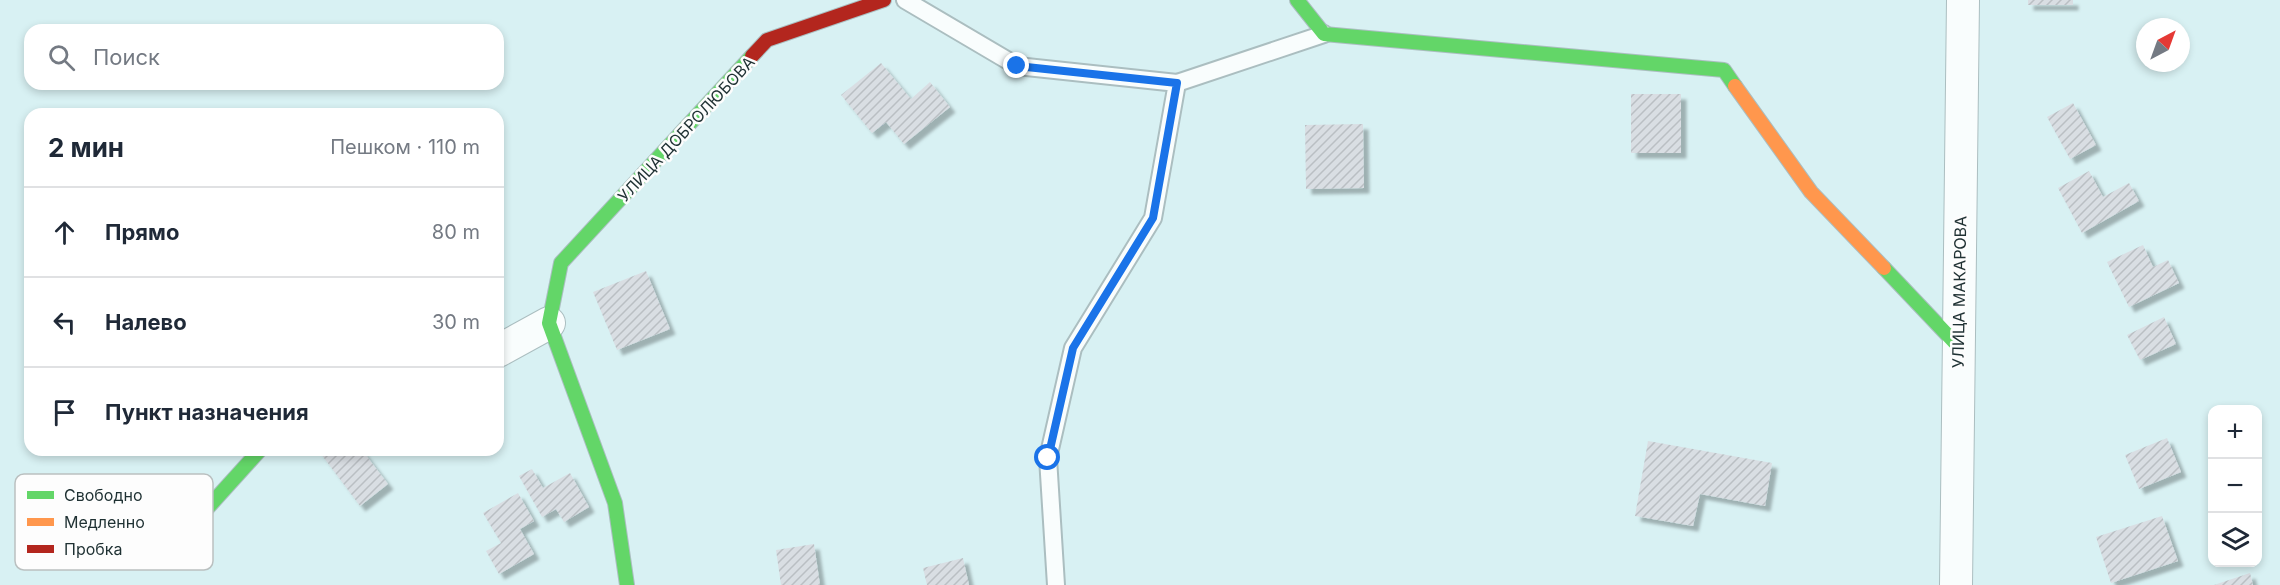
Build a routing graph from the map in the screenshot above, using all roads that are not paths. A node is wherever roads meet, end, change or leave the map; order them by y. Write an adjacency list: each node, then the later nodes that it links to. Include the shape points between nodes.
1 (884, 0): 7 (street, УЛИЦА ДОБРОЛЮБОВА, via 767,40 561,263)
2 (905, 0): 6 (lane, via 1017,66)
3 (1297, 0): 5 (street)
4 (1963, 0): 8 (street, УЛИЦА МАКАРОВА)
5 (1324, 34): 6 (lane); 8 (street, via 1724,70 1811,192)
6 (1177, 83): 13 (lane, via 1153,218 1073,348 1048,458)
7 (549, 323): 9 (street); 12 (street, via 615,503)
8 (1958, 346): 14 (street, УЛИЦА МАКАРОВА)
9 (504, 348)
10 (255, 456): 11 (street)
11 (213, 502)
12 (624, 584)
13 (1056, 585)
14 (1956, 585)

